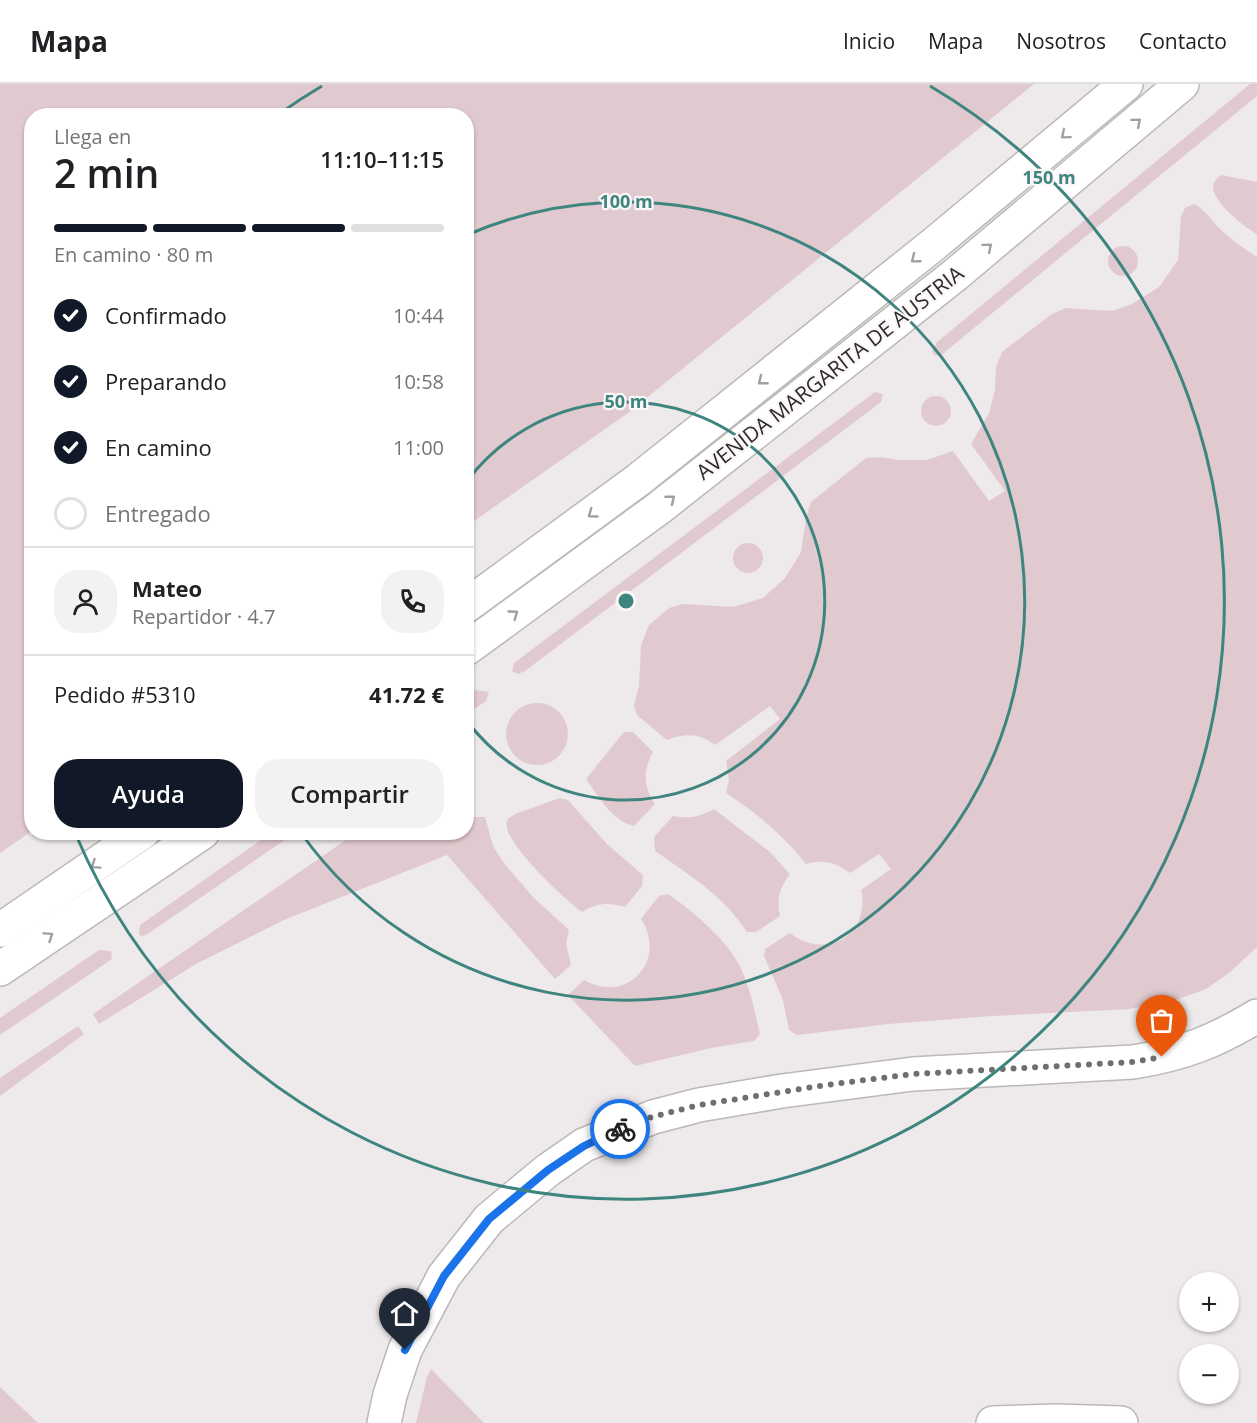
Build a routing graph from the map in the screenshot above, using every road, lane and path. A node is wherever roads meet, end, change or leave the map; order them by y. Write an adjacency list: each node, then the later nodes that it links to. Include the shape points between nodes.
1 (1126, 84): 3 (street, AVENIDA MARGARITA DE AUSTRIA, one-way to 3, via 934,244 638,480)
2 (1182, 84): 4 (street, AVENIDA MARGARITA DE AUSTRIA, one-way to 2, via 659,508 946,283)
3 (474, 600)
4 (474, 643)
5 (131, 840): 7 (street, one-way to 7)
6 (191, 840): 8 (street, one-way to 6)
7 (0, 930)
8 (0, 969)
9 (1257, 1016): 10 (street, via 1227,1034 1162,1057 1133,1062 913,1074 782,1091 652,1117 593,1141 548,1170 489,1219 444,1276 405,1350)
10 (384, 1423)
11 (993, 1423): 12 (street)
12 (1121, 1423)

